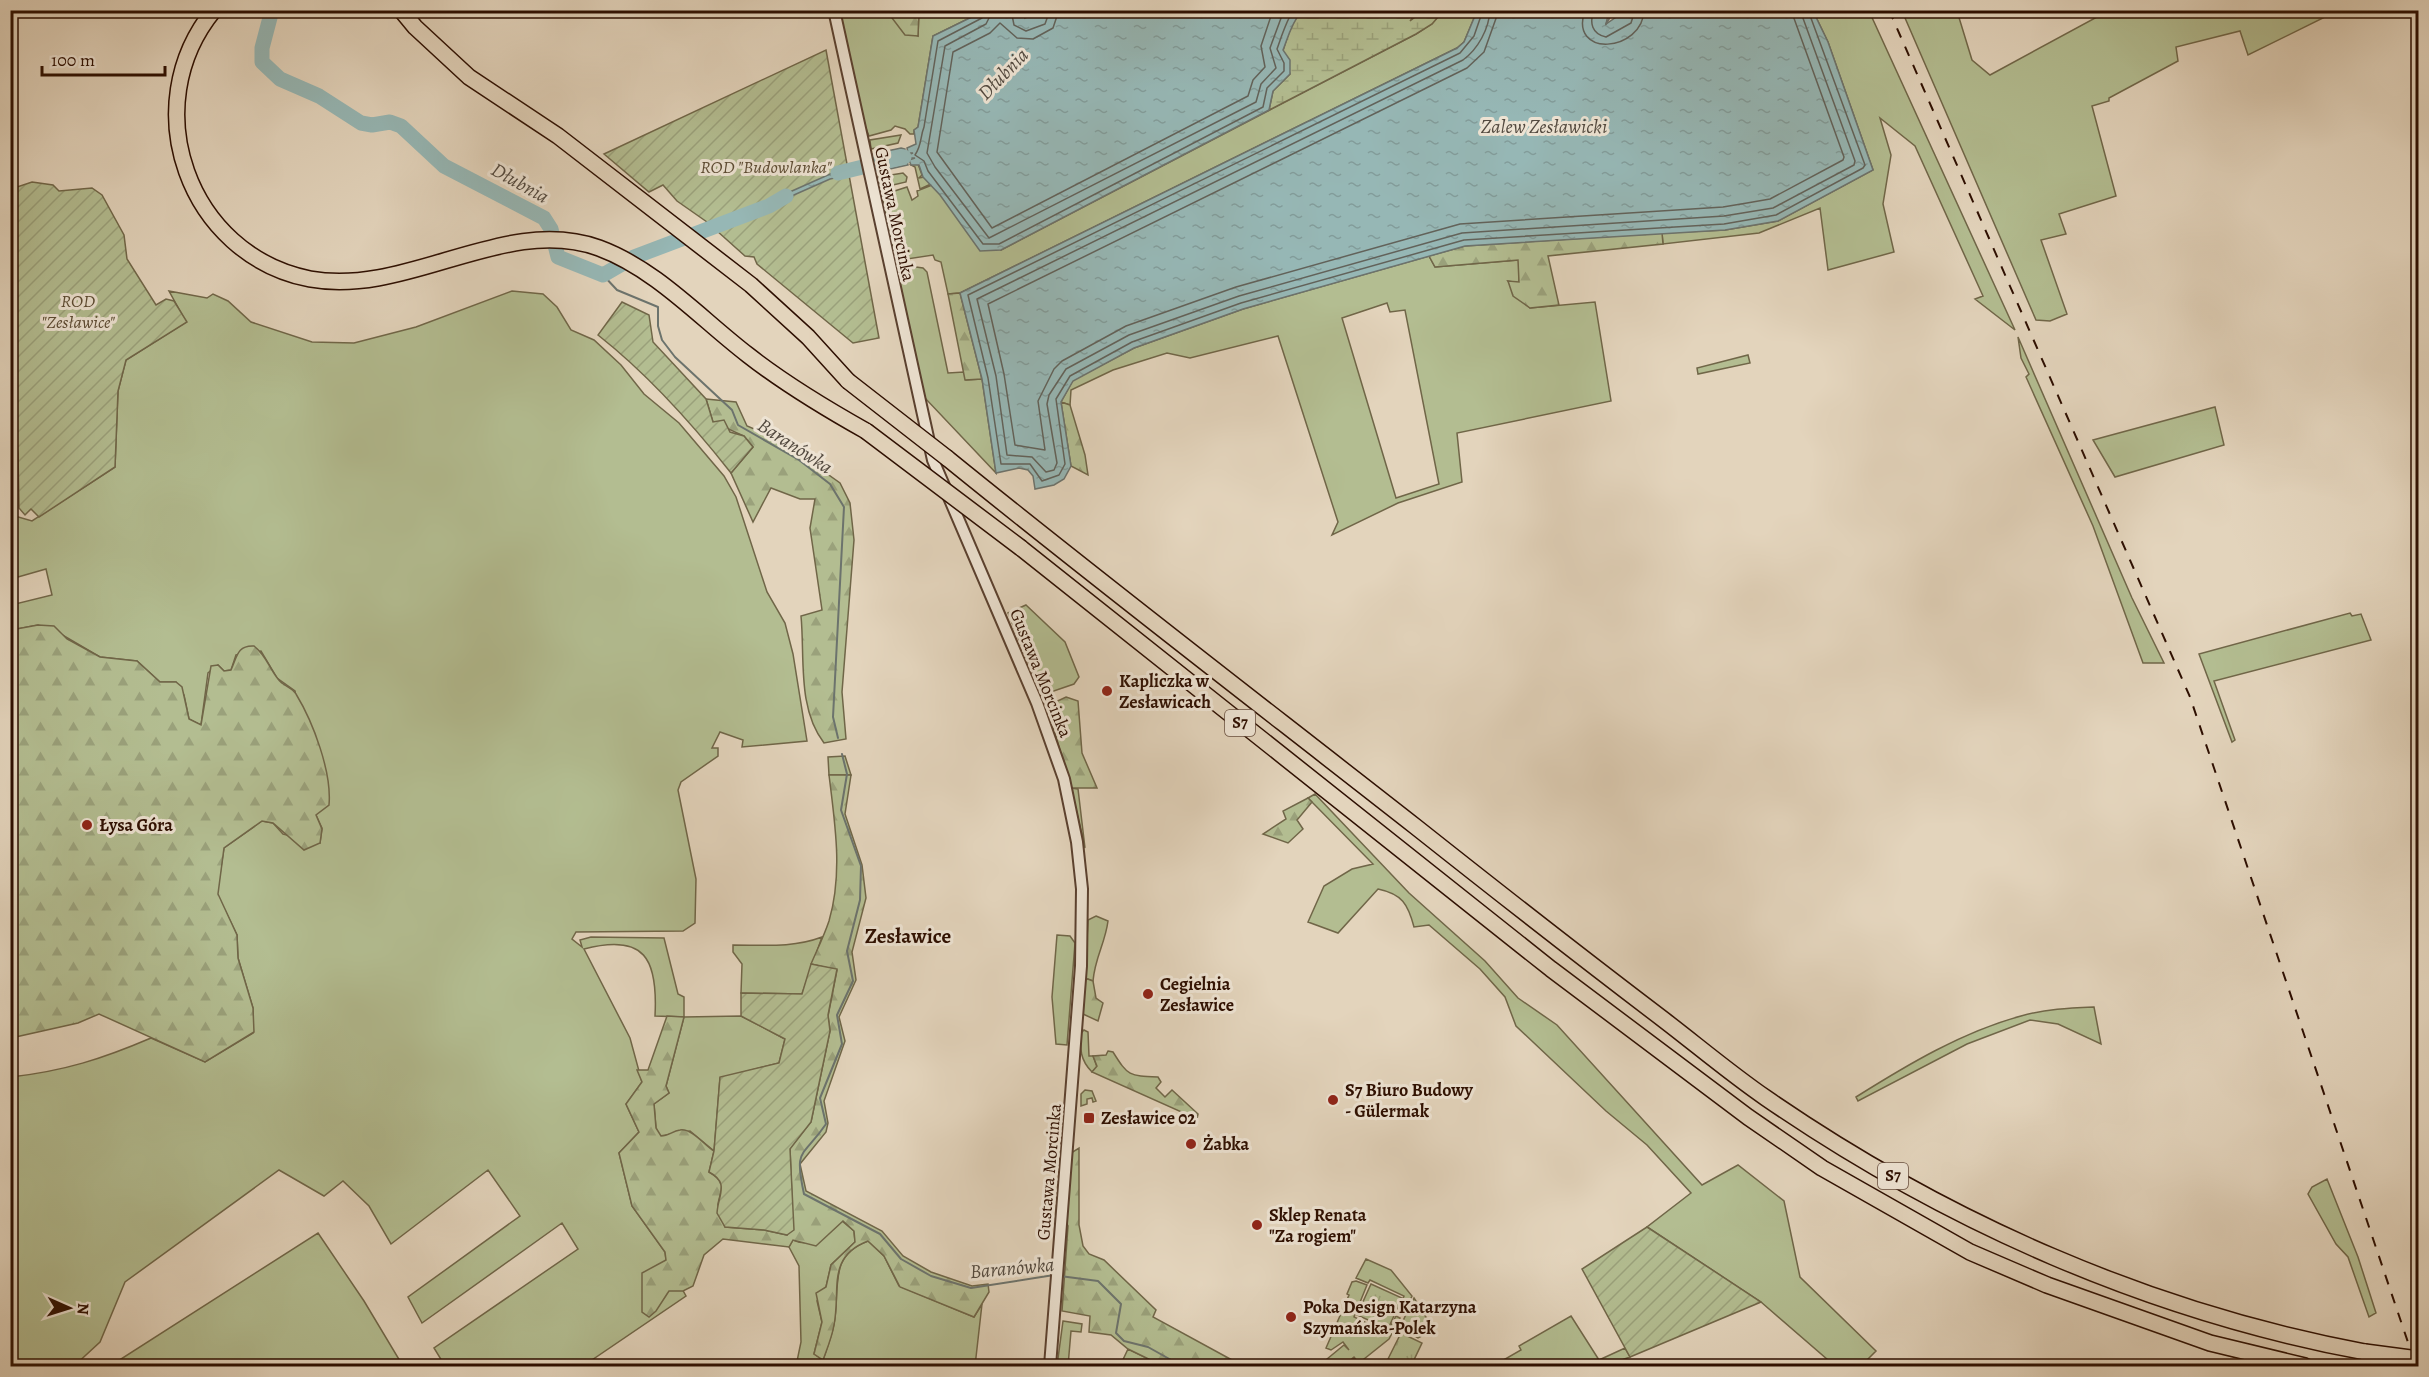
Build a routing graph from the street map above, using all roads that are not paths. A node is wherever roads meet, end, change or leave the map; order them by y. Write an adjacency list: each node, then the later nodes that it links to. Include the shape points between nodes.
1 (214, 10): 6 (highway, S7, bridge, via 185,61 177,90 179,152 199,202 242,249 293,274 338,281 388,278 507,245 556,240 600,248 635,266 804,395 866,430 1021,548 1551,969 1822,1168 1970,1252 2047,1285 2210,1343)
2 (401, 10): 4 (highway, S7, bridge, via 469,77 574,148 751,285 808,337 848,381 1765,1097 1840,1145 1982,1225 2068,1265 2279,1335)
3 (834, 10): 5 (street, Gustawa Morcinka, via 933,460 1037,703 1064,779 1076,832 1083,938)
4 (2418, 1359)
5 (1050, 1366)
6 (2305, 1366)

